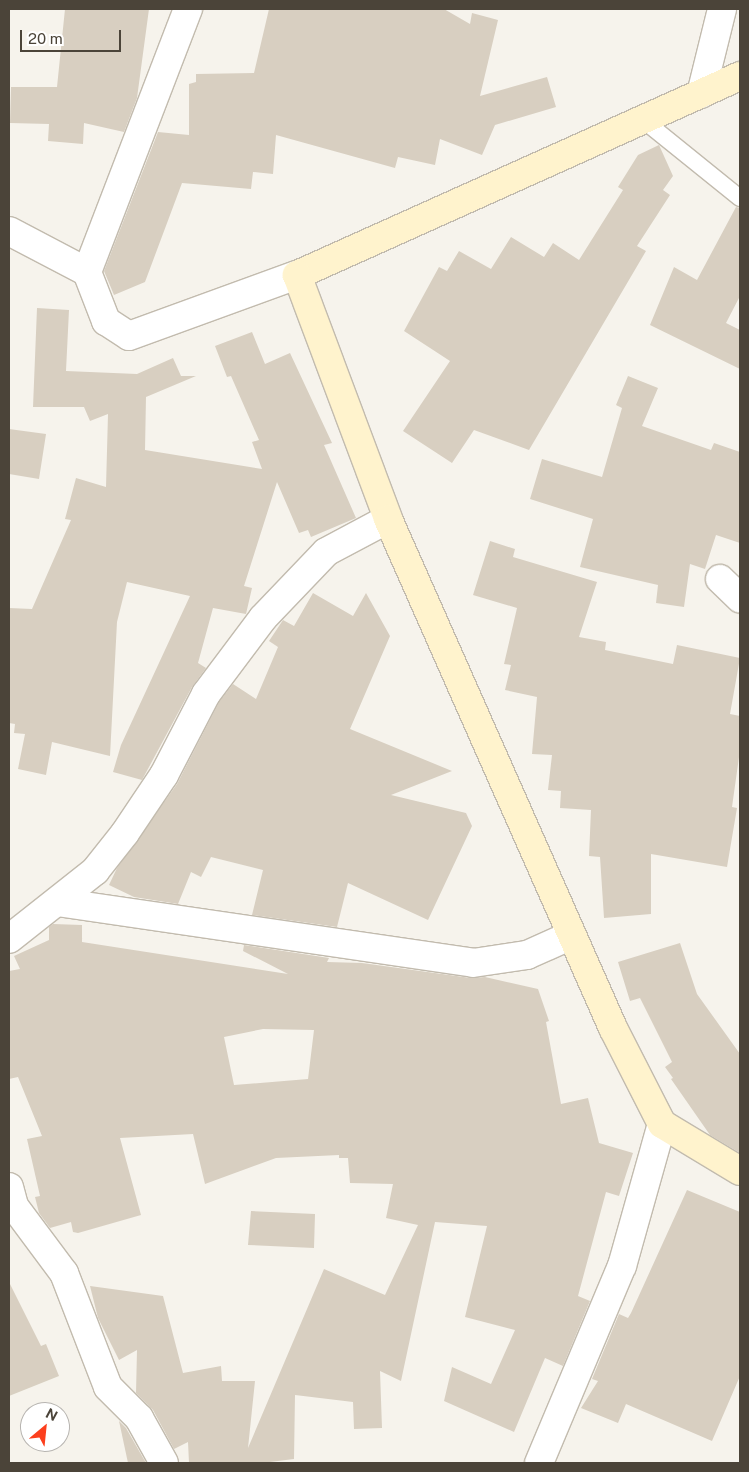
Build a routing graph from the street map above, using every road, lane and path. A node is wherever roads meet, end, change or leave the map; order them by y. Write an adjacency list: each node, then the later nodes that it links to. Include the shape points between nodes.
1 (188, 9): 8 (street)
2 (722, 9): 4 (street)
3 (740, 76): 4 (street)
4 (702, 94): 5 (street)
5 (642, 119): 6 (lane); 9 (street)
6 (740, 198)
7 (9, 231): 8 (street)
8 (87, 272): 9 (street, via 106,321 129,336)
9 (297, 275): 10 (street)
10 (388, 519): 13 (street, via 326,552 263,618 206,694 164,775 126,833 95,871); 14 (street)
11 (720, 579): 12 (street)
12 (740, 598)
13 (57, 902): 14 (street, via 473,963 526,955); 15 (street)
14 (572, 935): 16 (street, via 613,1028)
15 (9, 939)
16 (662, 1124): 17 (street); 20 (street, via 622,1266)
17 (740, 1171)
18 (9, 1187): 19 (street, via 14,1206 64,1273 108,1387 139,1418)
19 (164, 1463)
20 (539, 1463)

